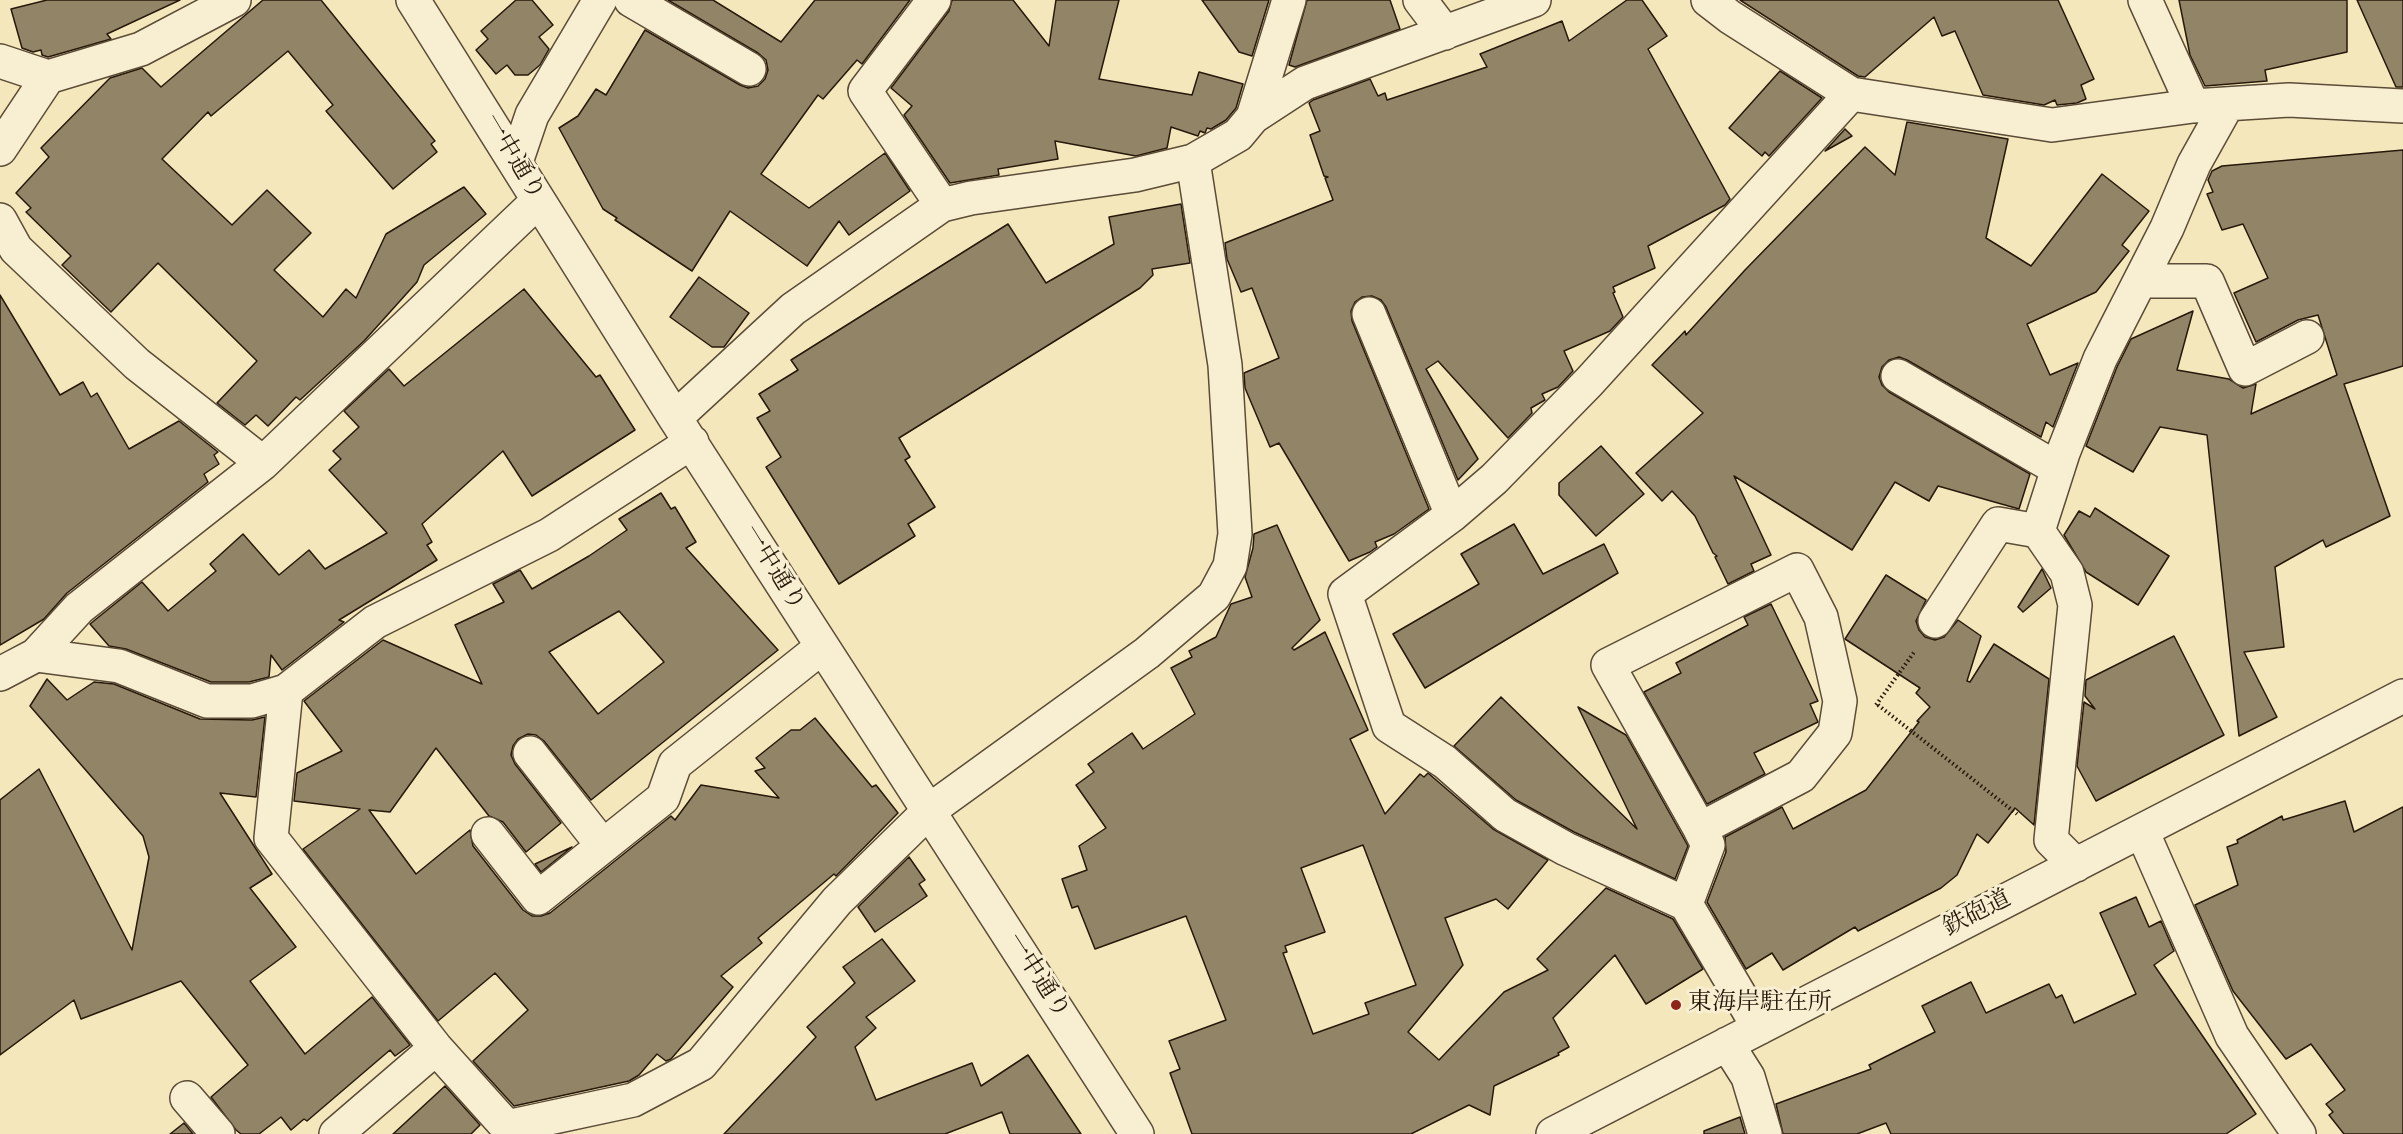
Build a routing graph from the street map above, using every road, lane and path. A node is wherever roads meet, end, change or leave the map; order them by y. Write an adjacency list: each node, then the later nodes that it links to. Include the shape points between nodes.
1 (234, 0): 14 (street, via 141,50)
2 (413, 0): 22 (street, 一中通り)
3 (600, 0): 22 (street, via 532,115)
4 (631, 0): 13 (street)
5 (934, 0): 24 (street, via 865,91)
6 (1289, 0): 19 (street)
7 (1420, 0): 11 (street)
8 (1534, 0): 11 (street)
9 (1708, 0): 15 (street)
10 (2145, 0): 17 (street)
11 (1445, 33): 19 (street, via 1305,83)
12 (0, 61): 14 (street)
13 (749, 69)
14 (48, 77): 20 (street)
15 (1851, 94): 17 (street, via 2052,124); 33 (street, via 1589,382 1494,479)
16 (2227, 105): 17 (street); 18 (street, via 2289,100); 26 (street, via 2194,164)
17 (2193, 106)
18 (2403, 106)
19 (1253, 117): 21 (street, via 1238,135)
20 (0, 149)
21 (1193, 161): 24 (street, via 1135,175); 44 (street, via 1225,365 1235,534 1230,566 1214,596 1147,653)
22 (516, 162): 23 (street, 一中通り)
23 (538, 201): 30 (street, 一中通り); 31 (street)
24 (942, 205): 30 (street, via 793,309)
25 (0, 220): 31 (street, via 16,249 137,364)
26 (2141, 281): 28 (street, via 2207,281 2245,369); 32 (street, via 2100,358)
27 (1369, 314): 33 (street)
28 (2307, 337)
29 (1898, 376): 32 (street)
30 (683, 430): 36 (street, 一中通り); 39 (street, via 549,535 375,622)
31 (263, 463): 37 (street, via 79,609)
32 (2058, 469): 34 (street)
33 (1452, 515): 51 (street, via 1345,594 1389,726 1444,762 1505,815 1566,849)
34 (2038, 531): 35 (street, via 1998,524); 48 (street, via 2067,573 2075,605)
35 (1935, 621): 42 (path)
36 (822, 647): 44 (street, 一中通り); 49 (street, via 675,764 663,798)
37 (36, 655): 38 (street); 39 (street, via 119,666 207,701 252,701)
38 (0, 674)
39 (286, 691): 54 (street, via 271,838)
40 (2403, 696): 46 (street, 鉄砲道)
41 (1839, 700): 42 (path); 45 (street, via 1835,733 1801,776); 45 (street, via 1821,617 1797,570 1608,665)
42 (1878, 705): 48 (path)
43 (530, 753): 49 (street)
44 (930, 810): 54 (street, via 837,901 701,1064 633,1100 507,1127); 58 (street, 一中通り)
45 (1700, 829): 51 (street, via 1708,845)
46 (2142, 831): 50 (street, 鉄砲道); 61 (street, via 2232,1036)
47 (488, 834): 49 (street, via 538,898)
48 (2051, 840): 50 (street)
49 (603, 846)
50 (2076, 865): 52 (street, 鉄砲道)
51 (1686, 904): 52 (street)
52 (1759, 1028): 53 (street, 鉄砲道)
53 (1727, 1044): 59 (street, 鉄砲道); 60 (street, via 1748,1077)
54 (436, 1048): 57 (street)
55 (188, 1098): 56 (street)
56 (218, 1134)
57 (336, 1134)
58 (1137, 1134)
59 (1553, 1134)
60 (1765, 1134)
61 (2299, 1134)

